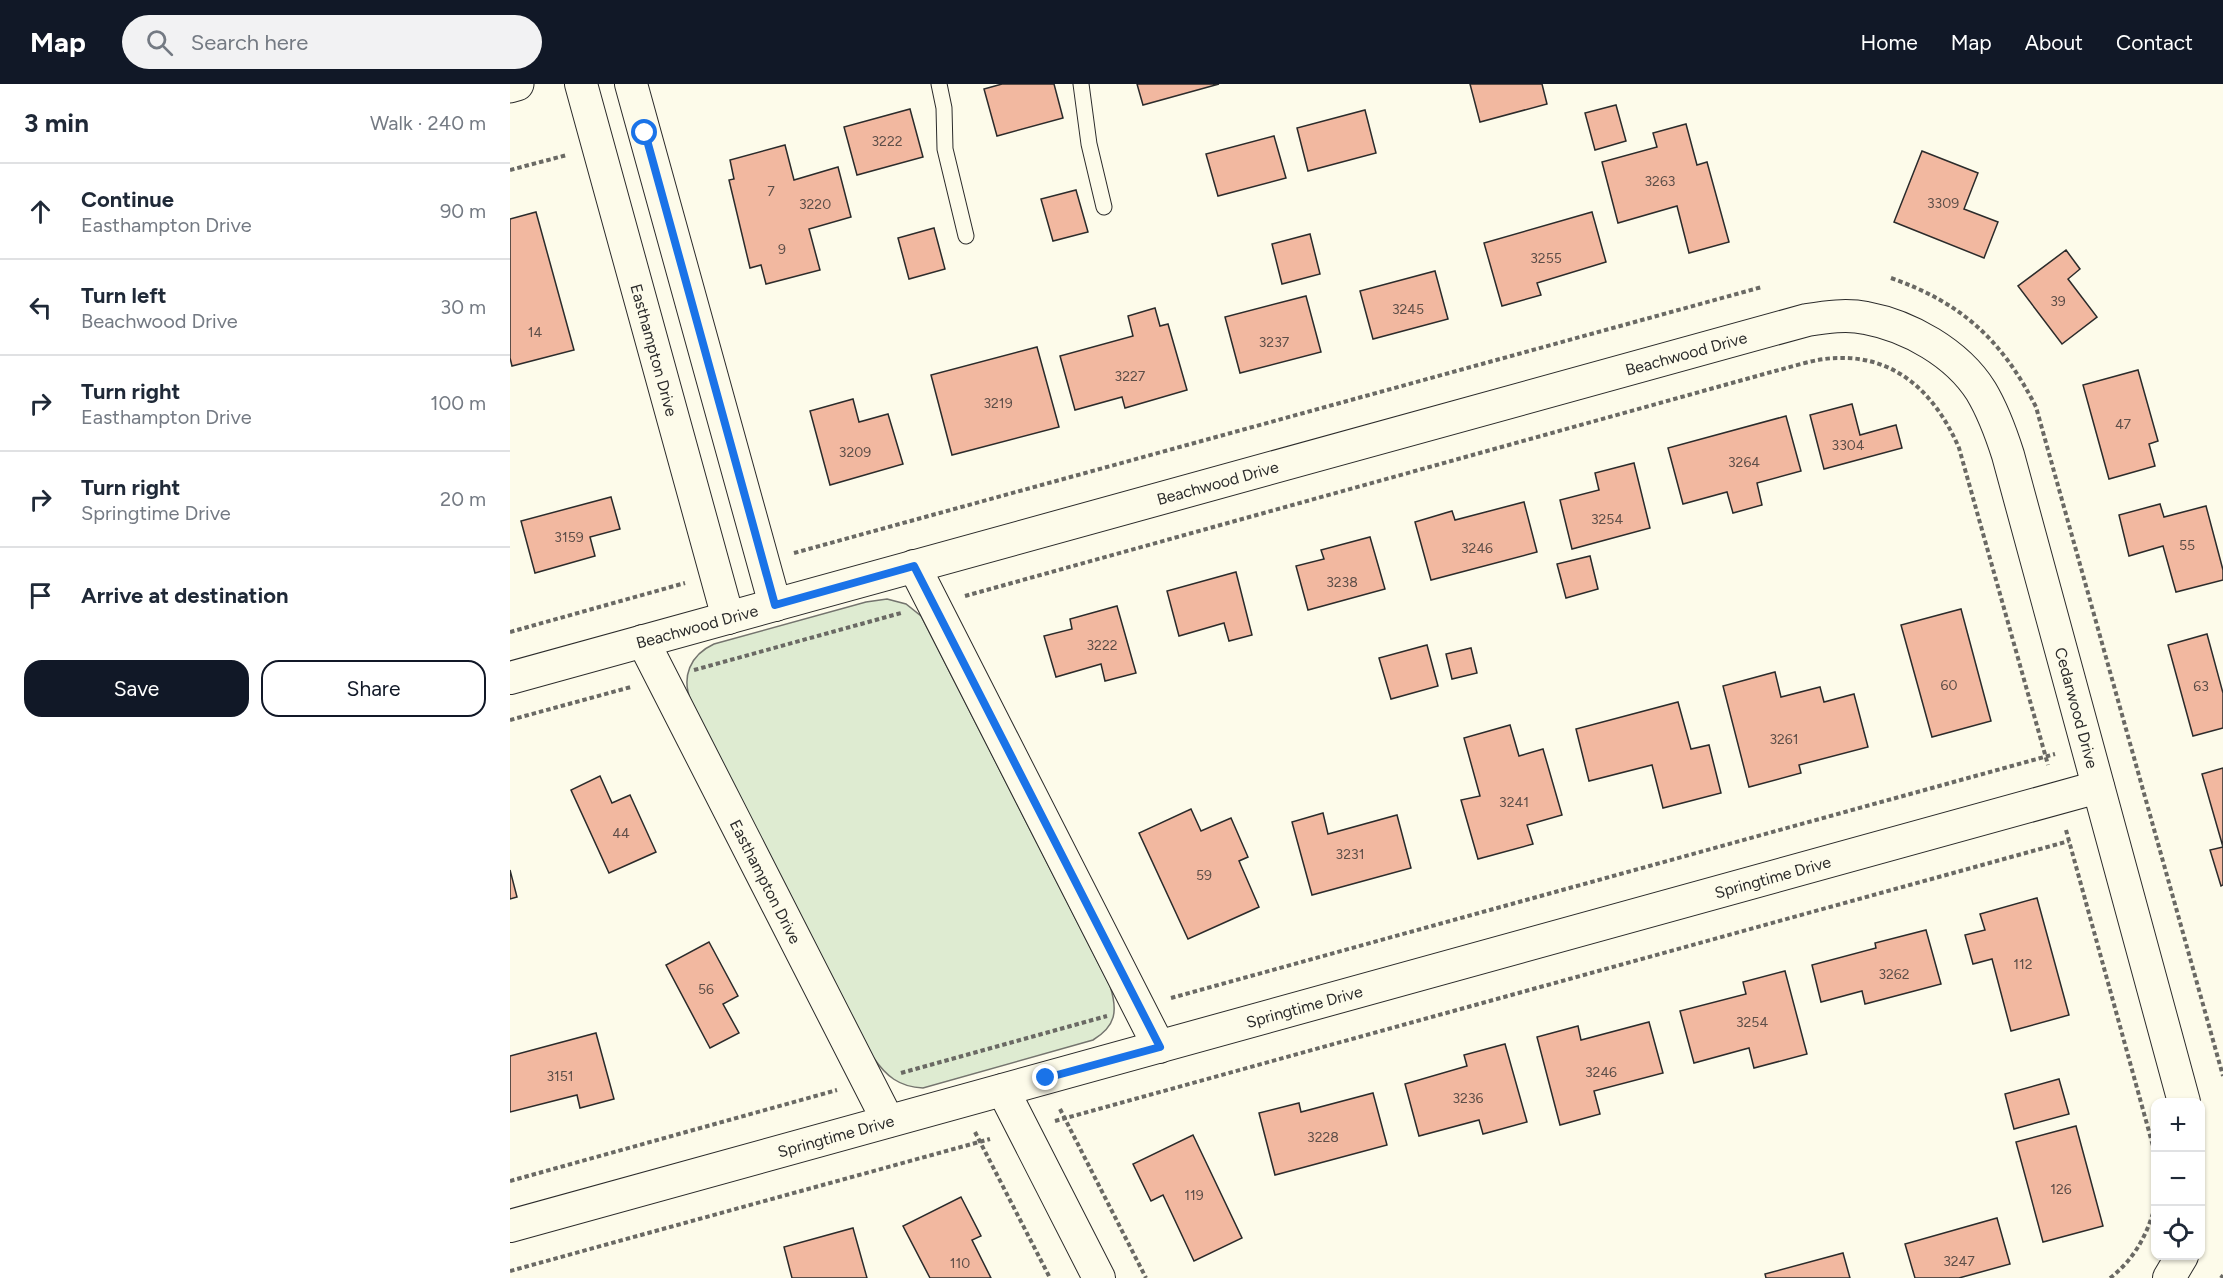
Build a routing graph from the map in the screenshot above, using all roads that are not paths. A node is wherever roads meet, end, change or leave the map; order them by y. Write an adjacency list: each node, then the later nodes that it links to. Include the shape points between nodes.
1 (517, 84): 6 (street)
2 (581, 84): 12 (street, Easthampton Drive)
3 (632, 84): 11 (street)
4 (939, 84): 8 (lane, via 945,149)
5 (1080, 84): 7 (lane)
6 (510, 86)
7 (1104, 207)
8 (966, 236)
9 (1923, 339): 10 (street, Beachwood Drive, via 1865,318 1835,316 1807,320); 15 (street, Cedarwood Drive, via 1963,370 1980,389 2001,432)
10 (914, 566): 11 (street, Beachwood Drive); 16 (street)
11 (775, 605): 12 (street, Beachwood Drive)
12 (728, 618): 13 (street, Beachwood Drive)
13 (643, 641): 14 (street, Beachwood Drive); 19 (street, Easthampton Drive)
14 (510, 678)
15 (2098, 787): 16 (street, Springtime Drive); 18 (street, Cedarwood Drive)
16 (1160, 1047): 17 (street, Springtime Drive)
17 (1003, 1090): 19 (street, Springtime Drive); 22 (street)
18 (2183, 1098)
19 (888, 1121): 20 (street, Springtime Drive)
20 (510, 1226)
21 (2180, 1260): 23 (street)
22 (1099, 1278)
23 (2169, 1278)

